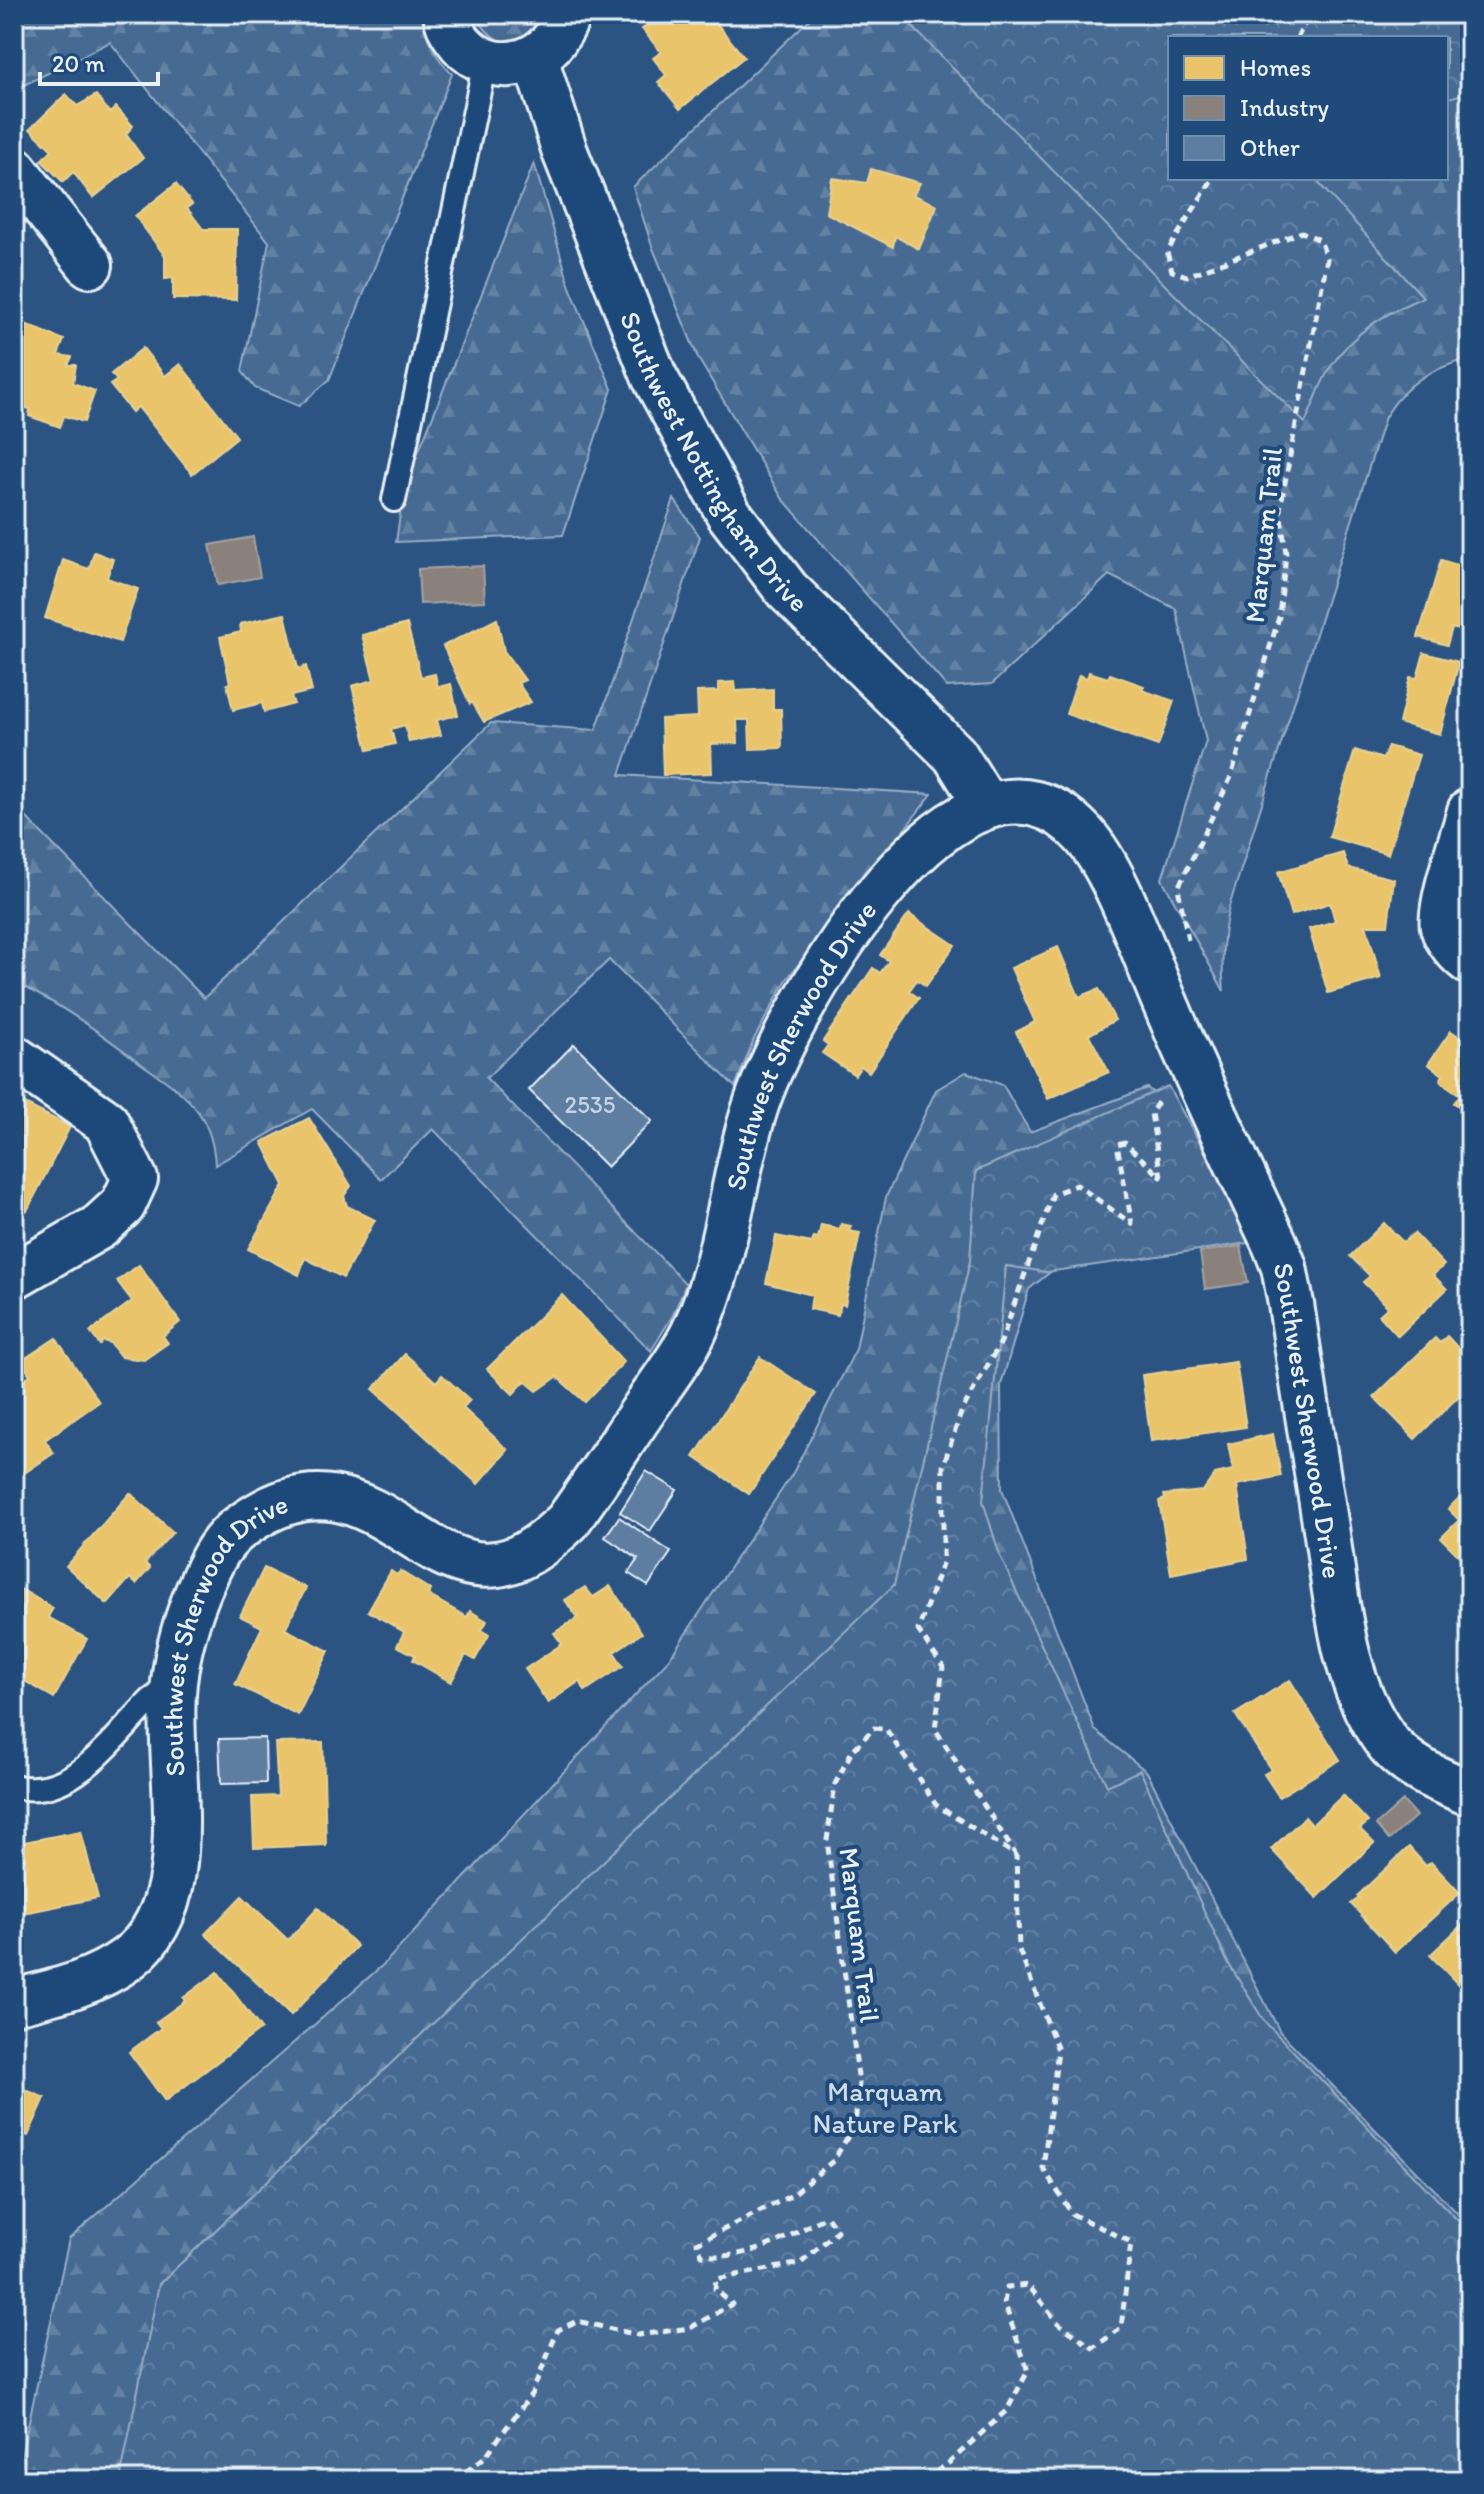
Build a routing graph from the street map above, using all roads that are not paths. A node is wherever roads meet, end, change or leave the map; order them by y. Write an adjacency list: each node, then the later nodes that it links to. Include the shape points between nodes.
1 (446, 14): 4 (street, via 464,49)
2 (567, 14): 3 (street, via 554,42)
3 (535, 58): 4 (street, via 514,65); 8 (street, Southwest Nottingham Drive, via 565,152 654,376 729,514 787,590 955,755)
4 (485, 62): 7 (lane)
5 (14, 169): 6 (street)
6 (90, 265)
7 (394, 500)
8 (986, 805): 13 (street, Southwest Sherwood Drive, via 942,831 910,859 853,923 757,1102 696,1328 567,1522 518,1558 467,1563 450,1558 375,1510 351,1502 303,1498 282,1503 238,1528 222,1544 192,1608); 15 (street, Southwest Sherwood Drive, via 1009,800 1050,810 1083,834 1107,870 1284,1267 1343,1635 1361,1700 1404,1760)
9 (1470, 811): 10 (street, via 1443,926)
10 (1470, 962)
11 (14, 1058): 12 (street, via 106,1122 135,1179 123,1205 99,1227)
12 (14, 1276)
13 (173, 1692): 14 (lane, via 151,1700 93,1760 63,1781 34,1789); 16 (street, Southwest Sherwood Drive, via 177,1822 168,1894 157,1921 129,1958 105,1973)
14 (14, 1786)
15 (1470, 1793)
16 (14, 2002)

